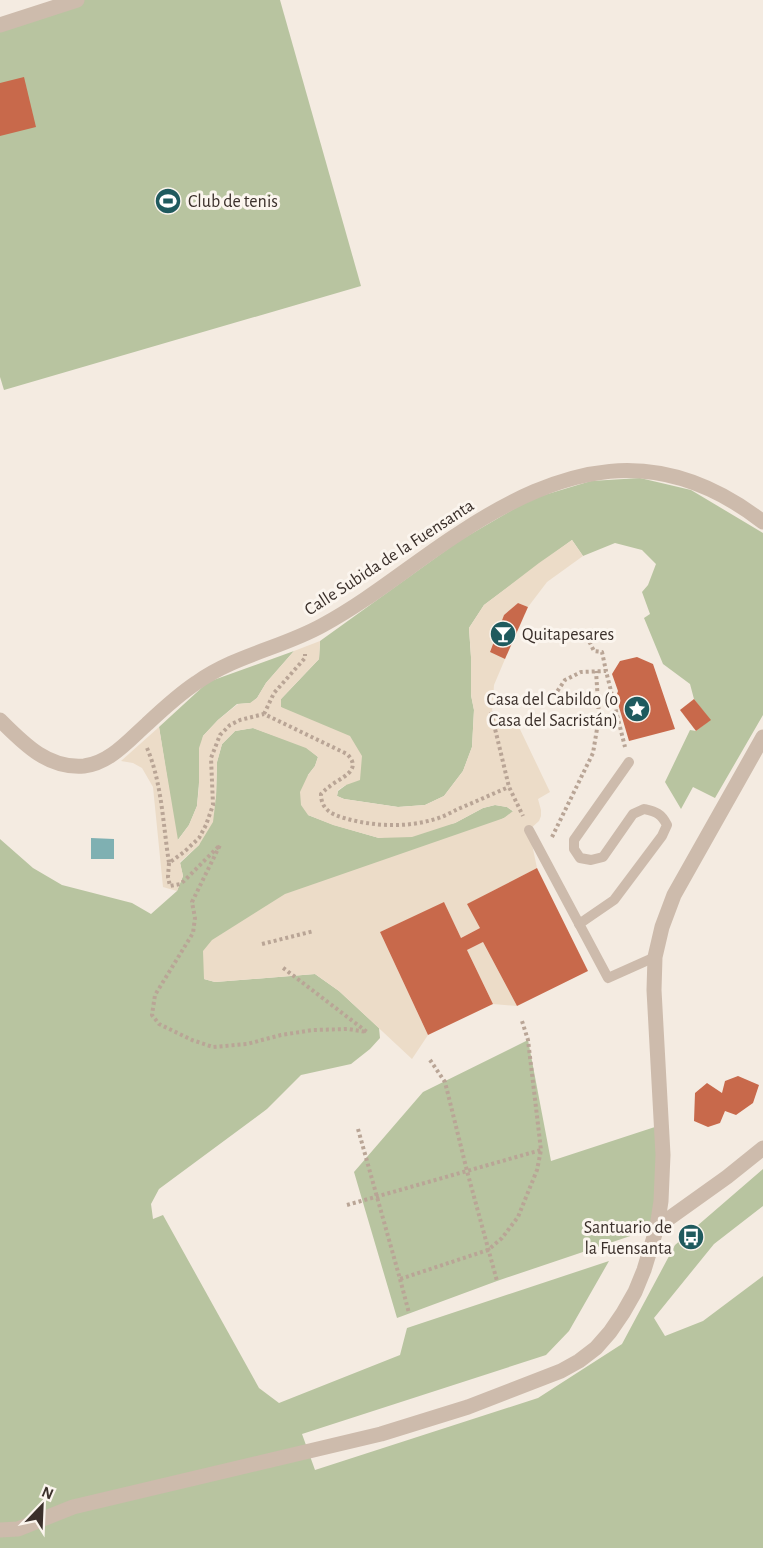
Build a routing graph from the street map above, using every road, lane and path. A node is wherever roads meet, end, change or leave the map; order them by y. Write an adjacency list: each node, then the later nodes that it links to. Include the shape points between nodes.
1 (77, 0): 2 (street)
2 (0, 25)
3 (763, 522): 5 (street, Calle Subida de la Fuensanta, via 729,499 651,471 619,470 566,479 491,514 347,611)
4 (584, 631): 6 (path, via 594,651 602,652)
5 (302, 635): 10 (path, via 305,658 274,693); 12 (street, Calle Subida de la Fuensanta, via 208,674)
6 (606, 670): 7 (path); 14 (path)
7 (596, 671): 8 (path, via 580,672 565,680); 17 (path, via 599,717 593,753)
8 (554, 696)
9 (491, 712): 15 (path)
10 (264, 714): 15 (path, via 351,758 349,774 321,794 325,809 343,818 380,825 433,820); 18 (path, via 240,720 219,735 211,758 213,805 206,825 199,838)
11 (0, 720): 12 (street, Calle Subida de la Fuensanta, via 47,760 83,766 115,753)
12 (142, 728): 18 (path, via 159,790)
13 (763, 737): 22 (street, via 674,895)
14 (629, 762): 19 (lane, via 574,840 574,849 580,858 603,857 633,814 644,809 656,812 667,825 614,900)
15 (510, 787): 16 (path)
16 (529, 830): 17 (lane)
17 (542, 857): 19 (lane)
18 (169, 863): 23 (path, via 170,886 180,884 220,845 192,902 193,933 155,995 152,1015 159,1024 213,1047 313,1030 367,1032)
19 (579, 924): 22 (lane, via 608,978)
20 (314, 931): 21 (path)
21 (262, 944)
22 (655, 957): 32 (street, via 663,1155)
23 (282, 967)
24 (522, 1021): 28 (path, via 528,1041)
25 (430, 1060): 29 (path, via 445,1082)
26 (358, 1129): 30 (path)
27 (763, 1148): 32 (street)
28 (541, 1150): 29 (path); 33 (path, via 518,1218)
29 (467, 1171): 30 (path); 33 (path)
30 (377, 1196): 31 (path); 34 (path)
31 (347, 1205)
32 (657, 1227): 37 (street, via 644,1270 623,1313 596,1348 561,1371 468,1407 381,1434 73,1507 18,1529)
33 (488, 1250): 34 (path); 35 (path)
34 (400, 1279): 36 (path)
35 (497, 1281)
36 (409, 1313)
37 (0, 1530)

